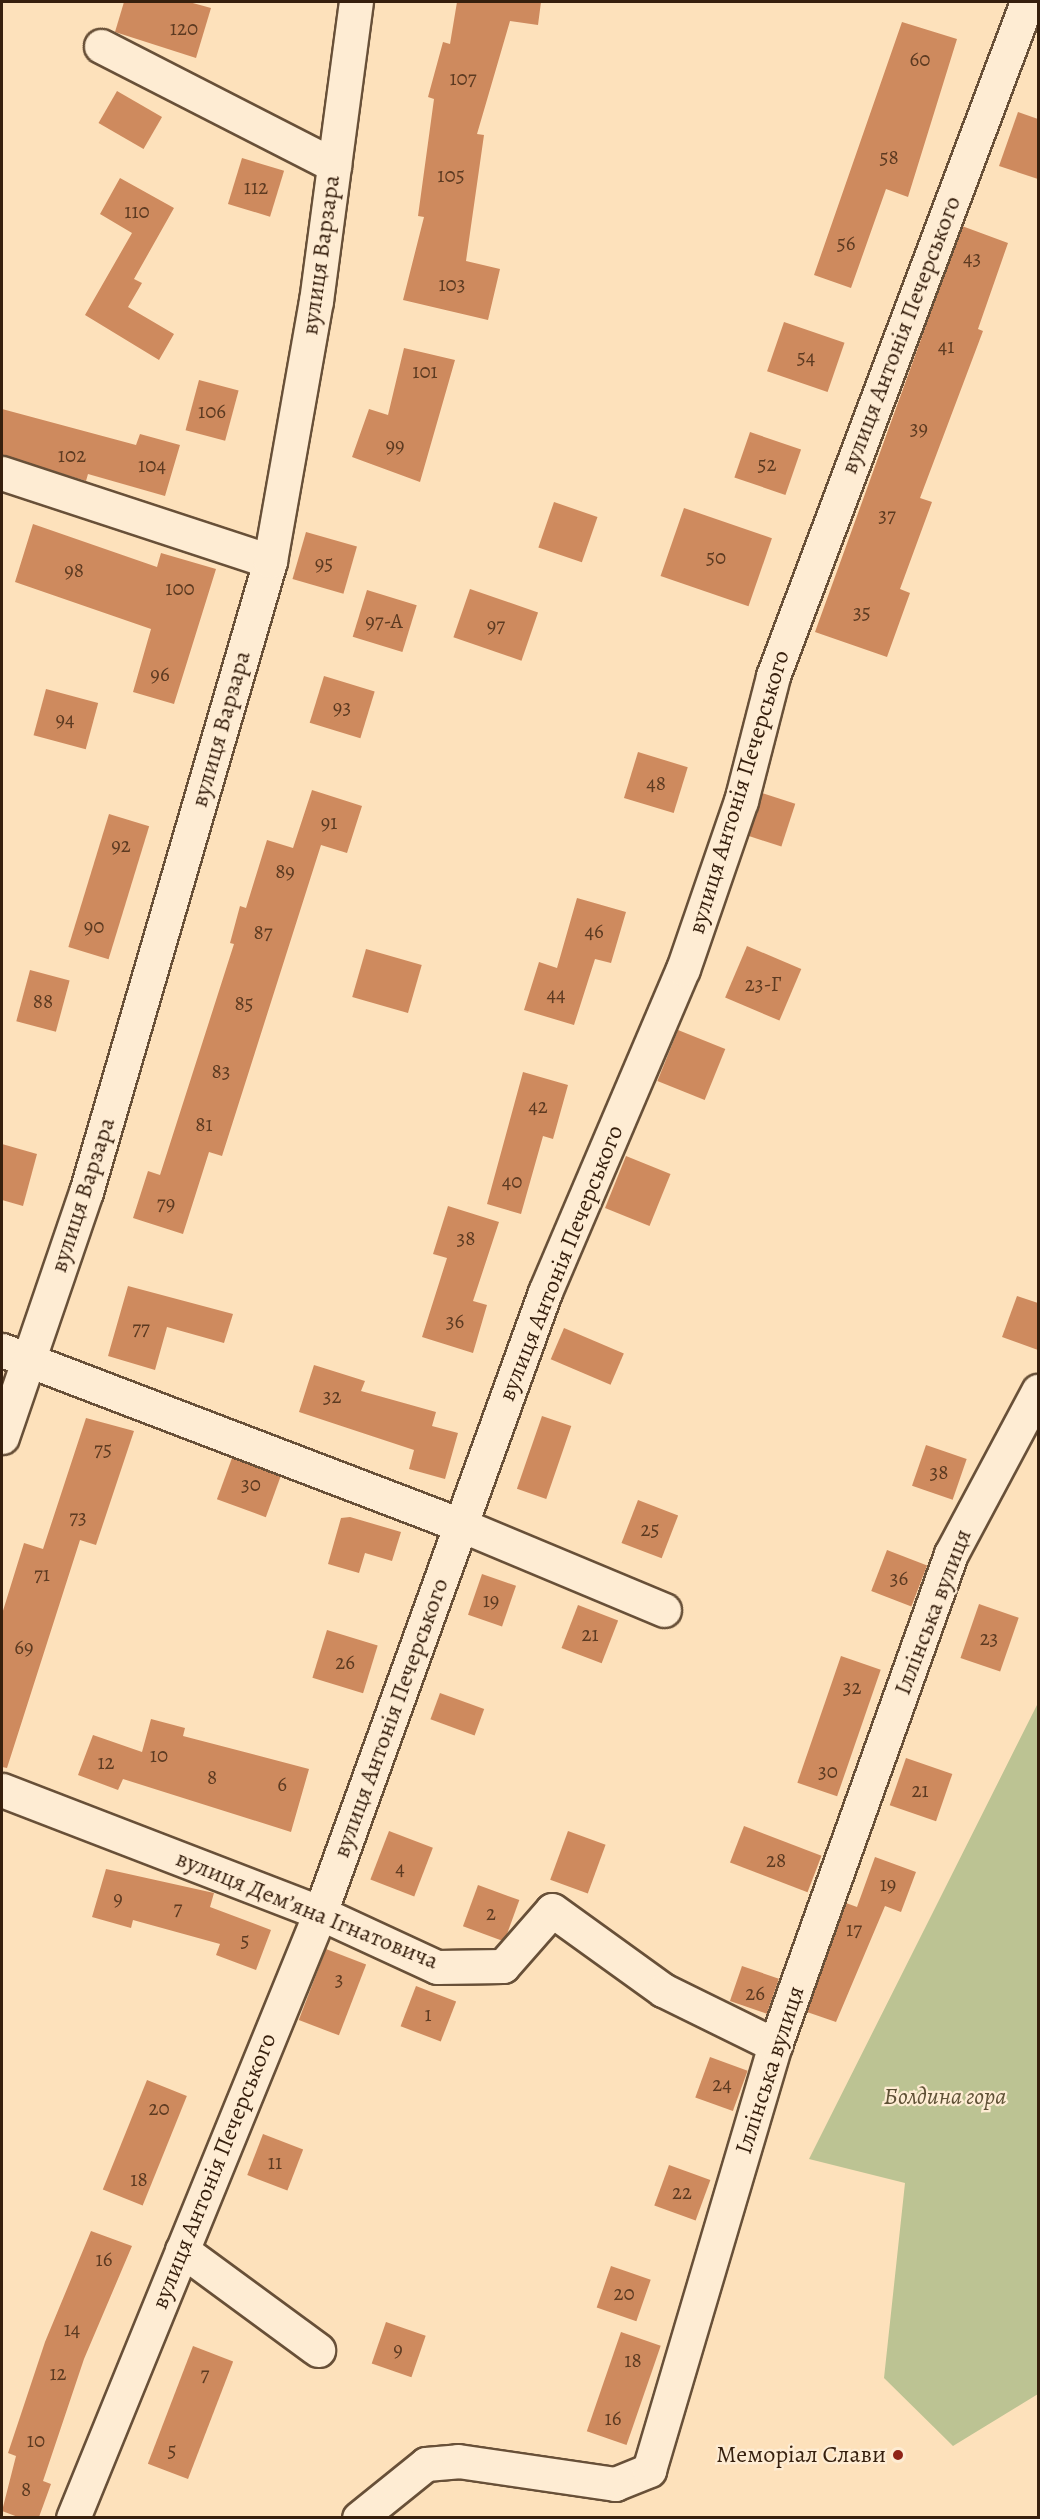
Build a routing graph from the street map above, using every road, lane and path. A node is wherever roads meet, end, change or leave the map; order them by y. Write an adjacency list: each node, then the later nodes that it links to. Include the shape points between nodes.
1 (356, 2): 4 (street, вулиця Варзара)
2 (1027, 2): 10 (street, вулиця Антонія Печерського, via 773,676 741,801 683,969 545,1292)
3 (101, 46): 4 (street)
4 (334, 165): 6 (street, вулиця Варзара, via 284,498)
5 (2, 473): 6 (street)
6 (270, 561): 7 (street, вулиця Варзара, via 86,1192)
7 (15, 1354): 9 (street, вулиця Варзара); 10 (street)
8 (1038, 1391): 14 (street, Іллінська вулиця, via 951,1554)
9 (2, 1437)
10 (461, 1525): 11 (street); 13 (street, вулиця Антонія Печерського)
11 (664, 1610)
12 (2, 1790): 13 (street, вулиця Демʼяна Ігнатовича)
13 (320, 1913): 14 (street, вулиця Демʼяна Ігнатовича, via 437,1967 459,1967 503,1966 552,1910 663,1990); 15 (street, вулиця Антонія Печерського)
14 (775, 2045): 18 (street, Іллінська вулиця, via 649,2470 615,2484 458,2461 426,2464)
15 (182, 2250): 16 (street); 17 (street, вулиця Антонія Печерського)
16 (318, 2350)
17 (73, 2517)
18 (359, 2517)

